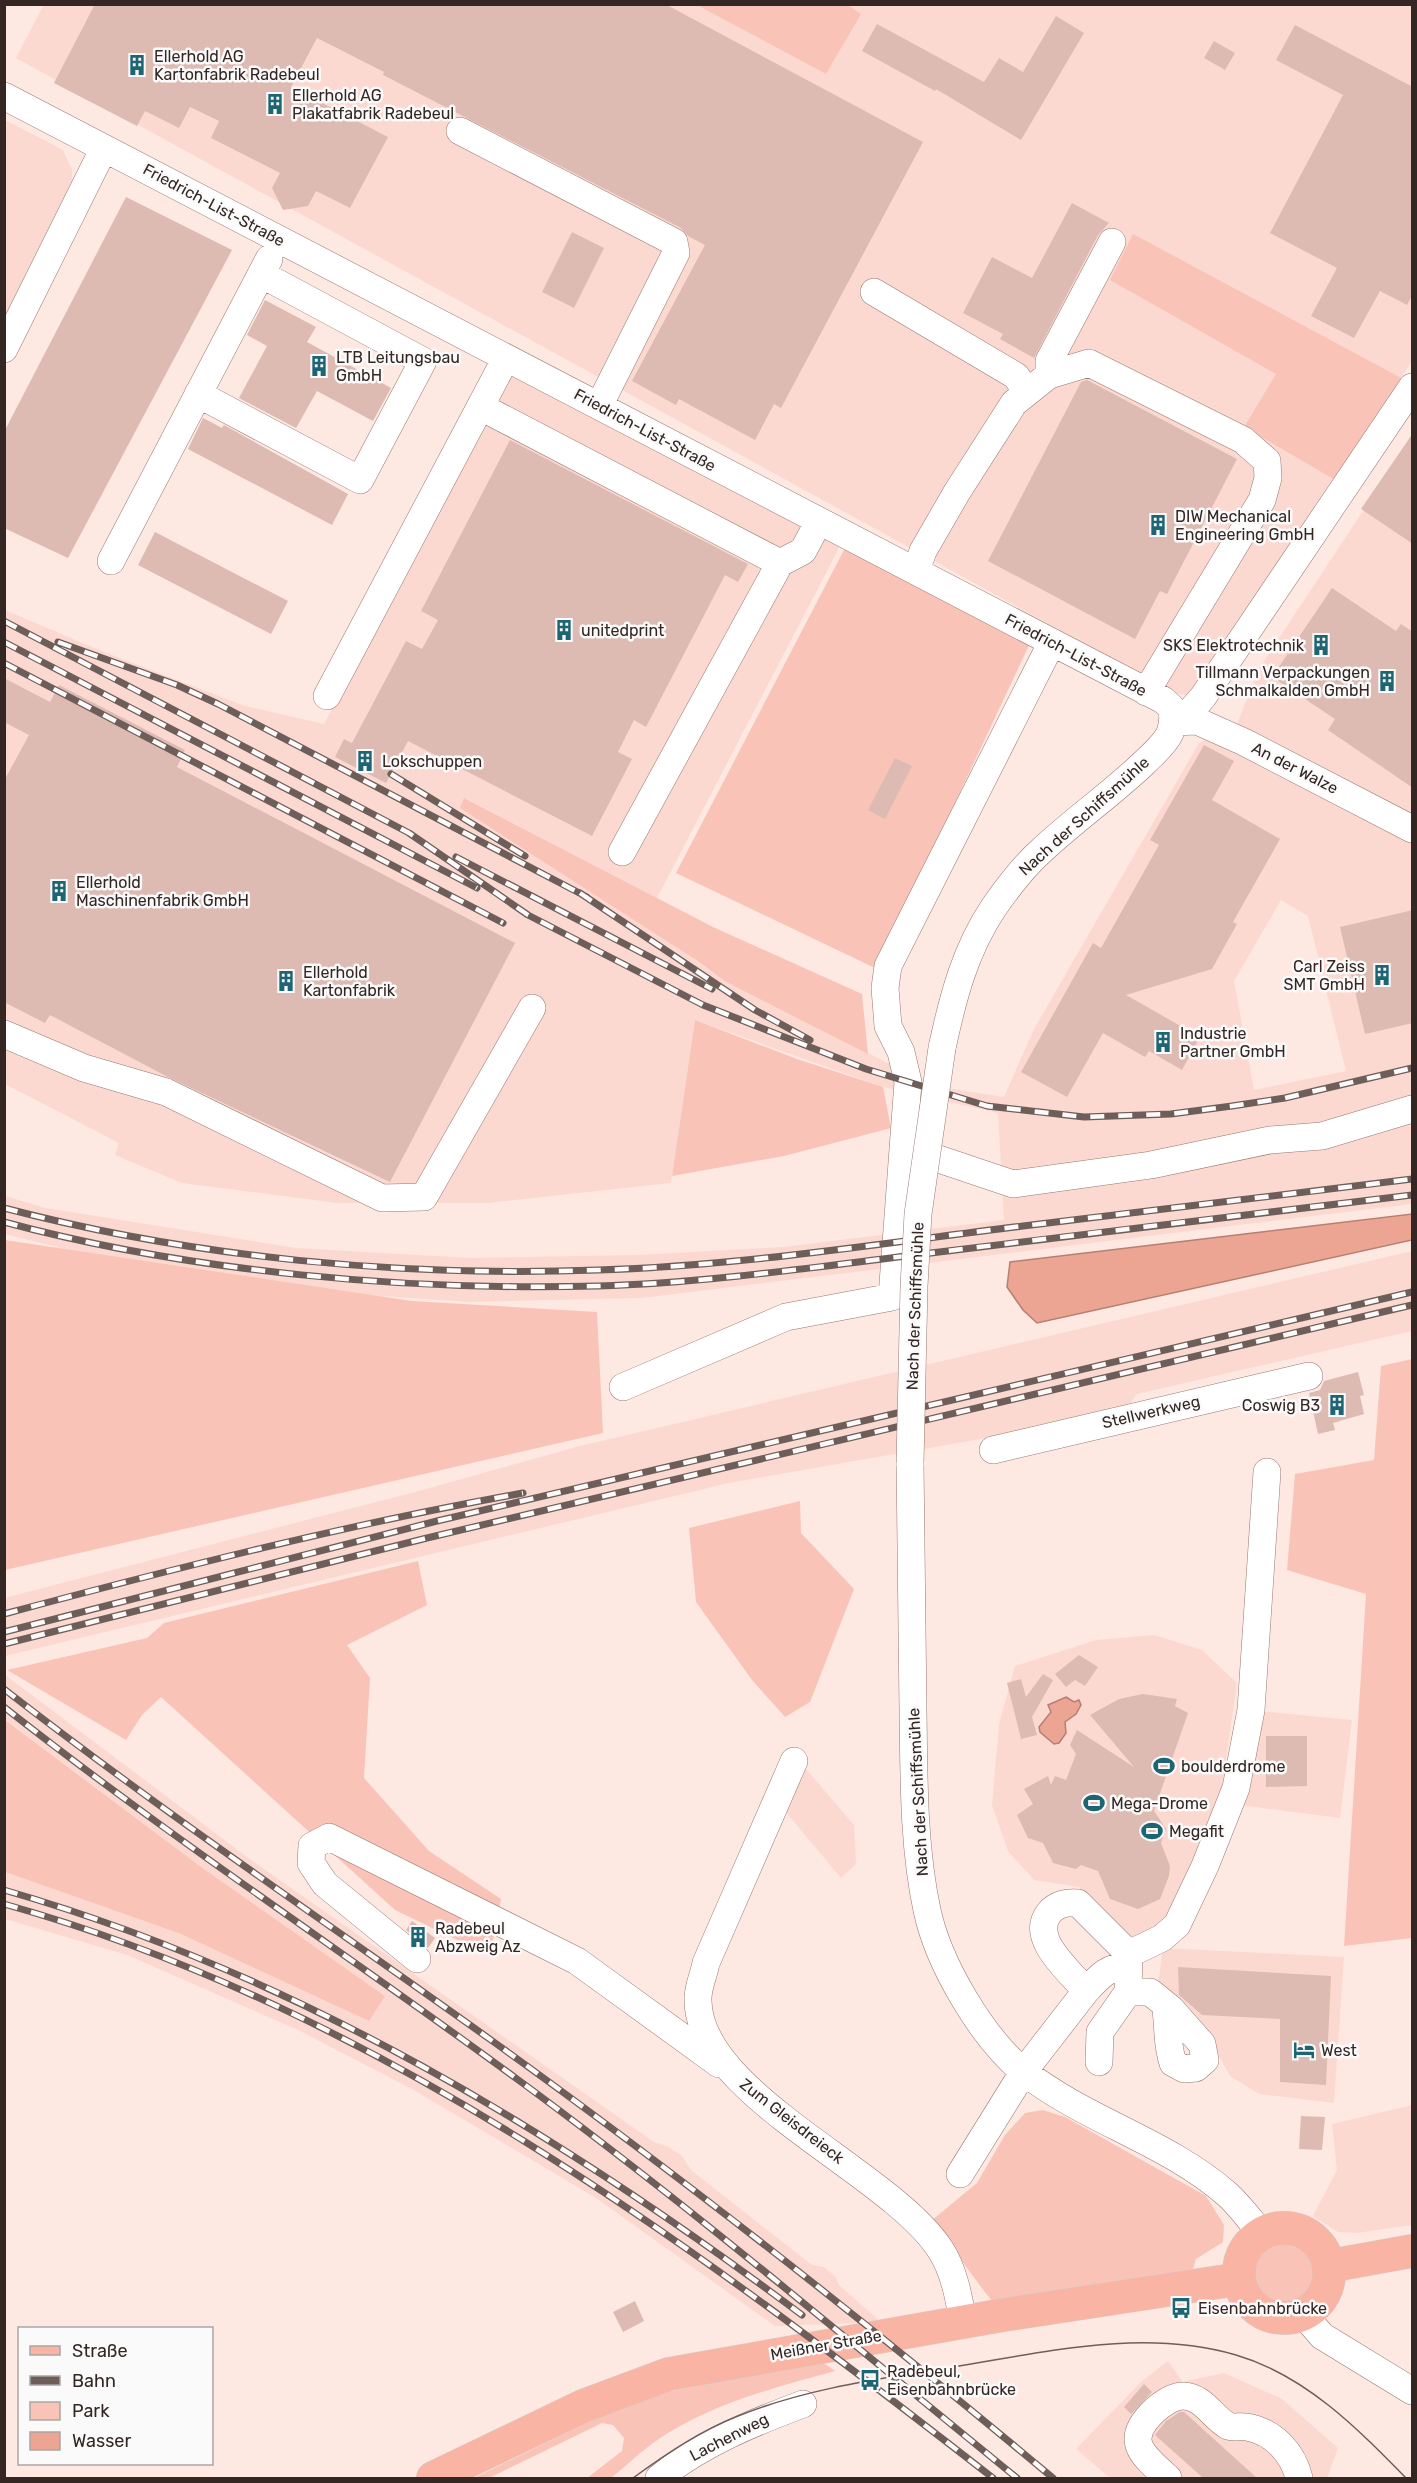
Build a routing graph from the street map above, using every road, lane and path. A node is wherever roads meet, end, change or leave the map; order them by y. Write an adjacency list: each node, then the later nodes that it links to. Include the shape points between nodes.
1 (4, 96): 3 (street, Friedrich-List-Straße)
2 (459, 131): 14 (street, via 674,242 676,253)
3 (104, 148): 4 (street, Friedrich-List-Straße); 8 (street)
4 (279, 239): 6 (street); 9 (street, Friedrich-List-Straße)
5 (1112, 242): 10 (street, via 1049,361)
6 (261, 274): 13 (street); 13 (street, via 423,361 360,480)
7 (874, 292): 12 (street, via 1016,376)
8 (4, 349)
9 (506, 358): 14 (street, Friedrich-List-Straße); 15 (street)
10 (1048, 375): 12 (street); 21 (street, via 1089,363 1243,440 1267,461 1268,478 1262,500)
11 (1413, 387): 23 (street, Nach der Schiffsmühle, via 1203,697)
12 (1026, 392): 19 (street, via 1014,403 957,492 923,550)
13 (198, 394): 17 (street)
14 (599, 406): 16 (street, Friedrich-List-Straße)
15 (481, 407): 18 (street); 22 (street)
16 (819, 521): 18 (street, via 803,551); 19 (street, Friedrich-List-Straße)
17 (111, 561)
18 (780, 563): 25 (street)
19 (916, 571): 20 (street, Friedrich-List-Straße)
20 (1052, 642): 21 (street, Friedrich-List-Straße); 29 (street, Nach der Schiffsmühle, via 888,966 888,1026 901,1052 908,1082)
21 (1146, 692): 23 (street, Friedrich-List-Straße, via 1171,707)
22 (327, 696)
23 (1173, 722): 24 (street, An der Walze, via 1197,722 1235,738); 41 (street, Nach der Schiffsmühle, bridge, via 1162,744 1123,783 1041,851 1015,878 973,941 955,987 942,1048 918,1214 910,1463 919,1864 927,1913 951,1974 980,2025)
24 (1413, 829)
25 (622, 852)
26 (532, 1008): 27 (street, via 424,1197 382,1198 166,1092 84,1068)
27 (4, 1034)
28 (1413, 1109): 29 (street, via 1322,1136 1270,1140 1151,1165 1013,1184)
29 (903, 1147): 31 (street, Nach der Schiffsmühle, via 892,1297 786,1317)
30 (1309, 1376): 32 (street, Stellwerkweg)
31 (623, 1387)
32 (993, 1450)
33 (1267, 1472): 36 (street, via 1251,1710 1236,1788 1177,1925)
34 (794, 1761): 42 (street, Zum Gleisdreieck, via 721,1925 698,1998 711,2046)
35 (417, 1959): 42 (street, via 325,1884 311,1863 312,1846 329,1837 577,1961)
36 (1128, 1960): 37 (street, via 1101,1974); 37 (street, via 1078,1903 1068,1902 1052,1909 1042,1932); 38 (street)
37 (1086, 1991): 41 (street)
38 (1128, 1992): 39 (street, via 1150,1992); 40 (street, via 1100,2032)
39 (1165, 2004)
40 (1099, 2062)
41 (1024, 2071): 43 (street); 44 (street, Nach der Schiffsmühle, via 1083,2109 1203,2175 1229,2196)
42 (735, 2075): 49 (street, Zum Gleisdreieck, via 919,2224 940,2249 958,2291)
43 (960, 2175)
44 (1261, 2234): 46 (main road, via 1275,2228 1304,2232 1316,2241); 47 (main road, via 1243,2253)
45 (1413, 2251): 46 (main road)
46 (1329, 2266): 48 (main road, via 1324,2293)
47 (1239, 2279): 48 (main road, via 1251,2304 1263,2313 1290,2318); 49 (main road, Meißner Straße)
48 (1303, 2314): 50 (street, via 1322,2336)
49 (963, 2322): 52 (main road, Meißner Straße, via 669,2374 583,2406)
50 (1413, 2391)
51 (803, 2403): 53 (street, Lachenweg, via 749,2424 677,2463)
52 (433, 2478)
53 (659, 2478)
54 (1168, 2478): 55 (street, via 1138,2447 1136,2435 1141,2423 1163,2402 1183,2396 1199,2401 1229,2427 1248,2427 1270,2436 1291,2455)
55 (1299, 2478)

